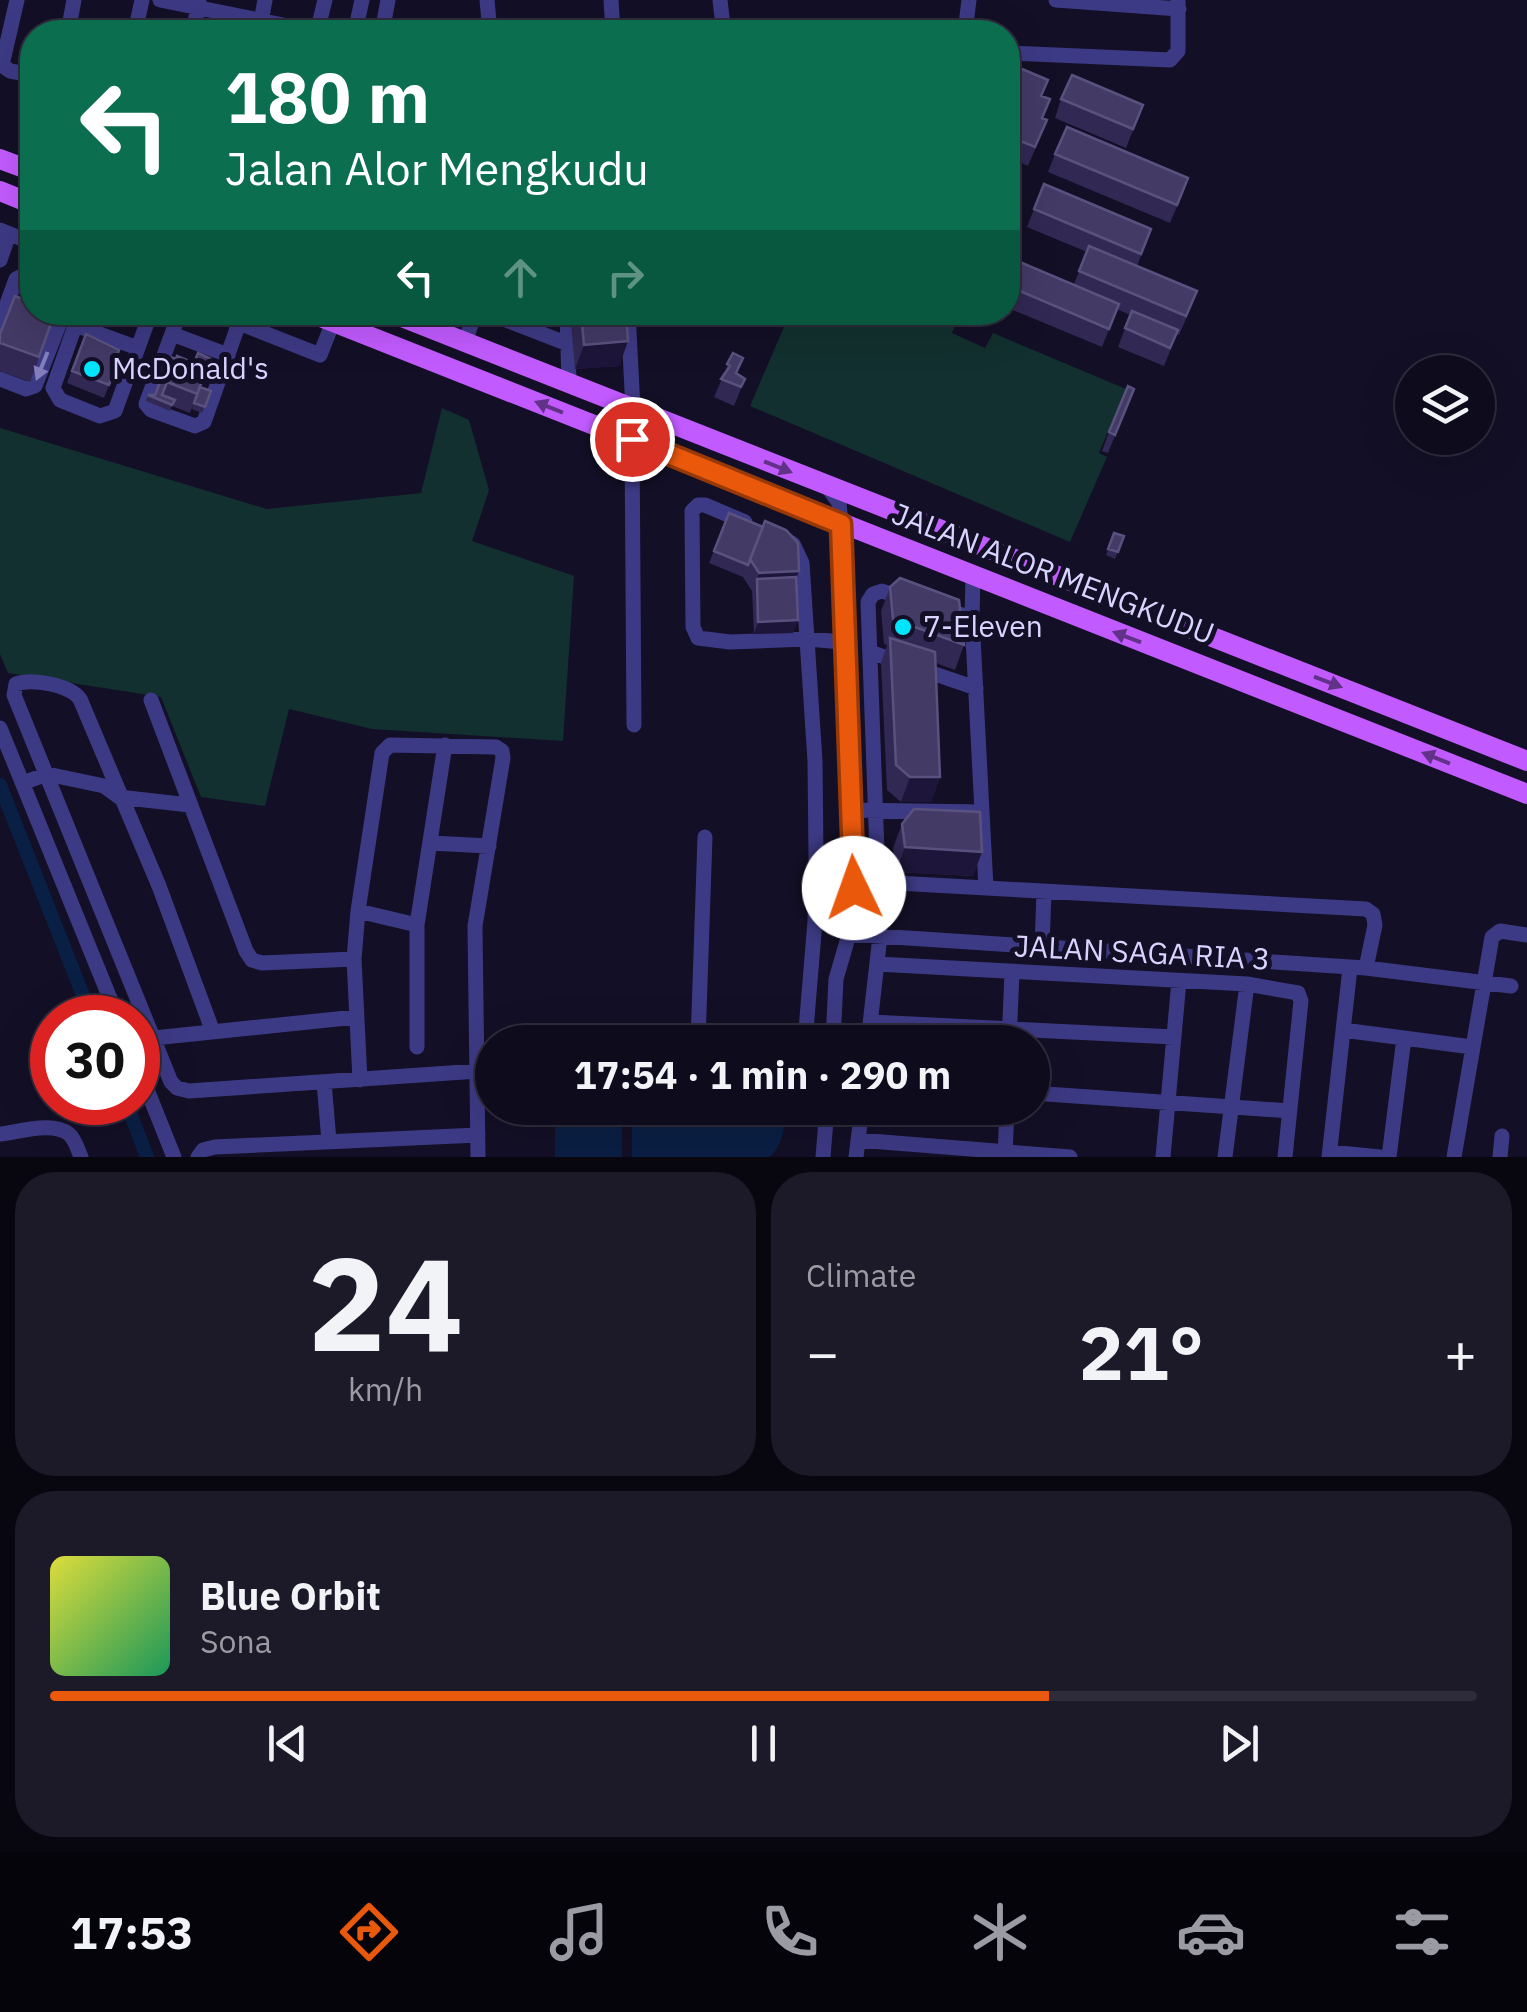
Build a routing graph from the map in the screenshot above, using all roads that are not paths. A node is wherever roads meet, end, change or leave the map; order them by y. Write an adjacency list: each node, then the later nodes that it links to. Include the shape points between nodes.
1 (16, 0): 8 (street, via 2,64)
2 (160, 0): 4 (street)
3 (1056, 0): 5 (street)
4 (198, 4): 6 (street)
5 (1179, 4): 7 (street, via 1178,51 1170,60)
6 (241, 20)
7 (1020, 54)
8 (20, 72)
9 (5, 232): 10 (street)
10 (0, 260)
11 (7, 283): 12 (street)
12 (0, 323)
13 (70, 325): 32 (street, one-way to 32, via 34,386)
14 (71, 325): 30 (street, via 54,381 56,396 100,416 115,411)
15 (83, 325): 30 (street)
16 (146, 325): 30 (street)
17 (175, 325): 27 (street)
18 (239, 325): 31 (street)
19 (242, 325): 20 (street, via 320,355)
20 (334, 325)
21 (348, 325): 36 (main road, JALAN ALOR MENGKUDU, one-way to 21)
22 (422, 325): 28 (main road, JALAN ALOR MENGKUDU)
23 (471, 325): 28 (street)
24 (519, 325): 29 (street)
25 (567, 325): 29 (street)
26 (629, 325): 35 (street)
27 (172, 334): 31 (street); 31 (street, via 148,408 194,426 204,422)
28 (465, 342): 33 (main road, JALAN ALOR MENGKUDU)
29 (568, 344): 33 (street)
30 (137, 351)
31 (227, 358): 34 (street, via 192,416)
32 (0, 379)
33 (569, 384): 35 (main road, JALAN ALOR MENGKUDU)
34 (171, 408)
35 (633, 410): 37 (main road, JALAN ALOR MENGKUDU, one-way to 37)
36 (632, 439): 38 (main road, JALAN ALOR MENGKUDU); 48 (street)
37 (827, 486): 38 (street, via 839,503); 51 (main road, JALAN ALOR MENGKUDU, one-way to 51)
38 (841, 524): 41 (main road, JALAN ALOR MENGKUDU); 44 (street)
39 (753, 525): 43 (street, via 705,505 692,511 696,634 703,641)
40 (769, 532): 43 (street, via 798,553)
41 (973, 576): 42 (street); 55 (main road, JALAN ALOR MENGKUDU, one-way to 41)
42 (972, 618): 45 (street, via 882,591 868,602); 46 (street)
43 (807, 639): 44 (street); 87 (street, via 816,856)
44 (843, 642): 58 (street)
45 (870, 652): 46 (street); 59 (street)
46 (976, 688): 60 (street)
47 (151, 700): 57 (street)
48 (634, 725)
49 (0, 728): 52 (street)
50 (445, 745): 62 (street); 63 (street, via 502,751); 67 (street, via 390,744 382,753)
51 (1527, 761)
52 (7, 764): 54 (street)
53 (47, 774): 54 (street); 56 (street, via 104,786); 56 (street, via 14,694 16,684 26,681 76,693); 82 (street)
54 (23, 783): 81 (street)
55 (1527, 794)
56 (120, 797): 57 (street); 93 (street)
57 (189, 805): 73 (street, via 252,960)
58 (850, 810): 59 (street); 69 (street, via 854,908)
59 (875, 810): 60 (street); 64 (street)
60 (982, 812): 65 (street)
61 (705, 837): 86 (street)
62 (430, 843): 63 (street); 68 (street)
63 (489, 846): 85 (street, via 474,943)
64 (878, 882): 65 (street); 71 (street)
65 (986, 888): 66 (street)
66 (1044, 892): 72 (street); 75 (street, via 1366,909 1375,926)
67 (358, 911): 68 (street); 73 (street)
68 (417, 924): 98 (street)
69 (847, 934): 71 (street); 88 (street)
70 (1527, 935): 78 (street, via 1500,931 1492,937)
71 (880, 936): 72 (street); 74 (street)
72 (1042, 947): 75 (street)
73 (354, 959): 83 (street)
74 (876, 964): 76 (street, JALAN SAGA RIA 3); 84 (street)
75 (1358, 968): 78 (street); 92 (street)
76 (1012, 973): 77 (street, JALAN SAGA RIA 3); 91 (street)
77 (1179, 981): 79 (street, JALAN SAGA RIA 3); 96 (street)
78 (1483, 983): 80 (street); 99 (street)
79 (1247, 984): 106 (street); 107 (street, JALAN SAGA RIA 3, via 1287,990 1301,1001)
80 (1511, 986)
81 (109, 995)
82 (137, 995)
83 (356, 1017): 93 (street); 102 (street)
84 (870, 1022): 89 (street); 90 (street)
85 (477, 1025)
86 (699, 1025)
87 (806, 1025)
88 (833, 1025)
89 (870, 1025)
90 (900, 1025)
91 (1010, 1025)
92 (1344, 1030): 97 (street); 118 (street)
93 (212, 1032): 95 (street)
94 (1050, 1036): 96 (street)
95 (160, 1037)
96 (1174, 1037): 105 (street)
97 (1404, 1038): 99 (street); 131 (street)
98 (417, 1047)
99 (1472, 1047): 132 (street)
100 (160, 1054): 103 (street, via 171,1082 182,1090)
101 (475, 1072): 102 (street)
102 (360, 1080): 103 (street)
103 (324, 1082): 116 (street)
104 (1050, 1095): 105 (street)
105 (1169, 1101): 106 (street); 127 (street)
106 (1232, 1107): 107 (street); 128 (street)
107 (1290, 1112): 129 (street, JALAN SAGA RIA 3)
108 (160, 1122): 121 (street)
109 (478, 1125): 114 (street)
110 (826, 1125): 124 (street)
111 (860, 1125): 117 (street)
112 (1006, 1125): 119 (street)
113 (0, 1134): 120 (street, via 63,1131)
114 (478, 1135): 116 (street); 123 (street)
115 (1502, 1136): 133 (street)
116 (328, 1140): 122 (street, via 215,1147)
117 (858, 1140): 119 (street); 125 (street)
118 (1330, 1154): 130 (street)
119 (1005, 1155): 126 (street)
120 (81, 1157)
121 (174, 1157)
122 (198, 1157)
123 (478, 1157)
124 (823, 1157)
125 (856, 1157)
126 (1070, 1157)
127 (1164, 1157)
128 (1225, 1157)
129 (1285, 1157)
130 (1380, 1157)
131 (1389, 1157)
132 (1454, 1157)
133 (1500, 1157)

